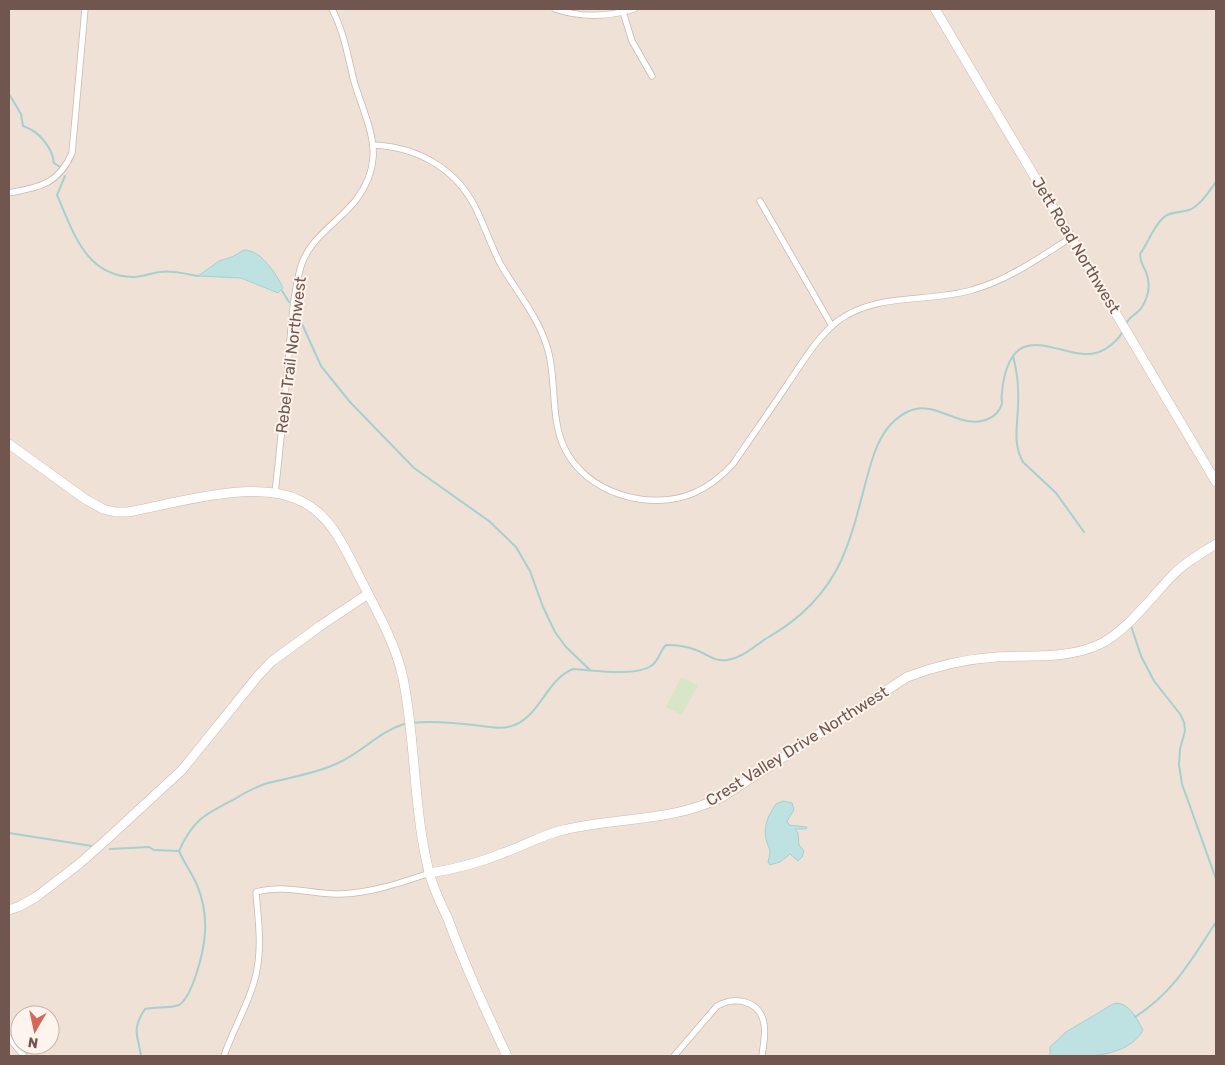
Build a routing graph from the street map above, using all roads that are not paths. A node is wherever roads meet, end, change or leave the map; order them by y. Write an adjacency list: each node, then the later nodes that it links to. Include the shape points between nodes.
1 (85, 9): 9 (street, via 72,153 62,171 50,182)
2 (332, 9): 8 (street, Rebel Trail Northwest, via 344,39)
3 (555, 9): 6 (street, via 591,16)
4 (634, 9): 6 (street)
5 (935, 9): 11 (street, Jett Road Northwest)
6 (623, 12): 7 (street, via 632,41)
7 (652, 76)
8 (373, 145): 12 (street, via 399,148 426,158 449,173 468,194 500,262 544,338 564,447 582,473 610,491 638,498 668,499 692,493 714,482 733,464 814,346); 15 (street, Rebel Trail Northwest, via 371,172 360,194 311,245 301,267 292,318)
9 (9, 193)
10 (760, 201): 12 (street)
11 (1072, 237): 12 (street, via 1017,272 988,285 953,294 875,303 852,312); 14 (street, Jett Road Northwest)
12 (832, 326)
13 (9, 444): 15 (street, via 85,499 115,512 231,492)
14 (1216, 482)
15 (275, 493): 17 (street, via 302,501 325,519 344,546)
16 (1216, 544): 18 (street, Crest Valley Drive Northwest, via 1185,564 1130,621 1097,646 1063,654 978,659 926,670 908,678 708,804 672,814 564,830 483,861)
17 (368, 594): 18 (street, via 398,659); 19 (street, via 271,662 182,770 79,864 36,897)
18 (430, 873): 22 (street, Crest Valley Drive Northwest, via 354,893 325,894 280,888 256,892 260,936 257,970); 23 (street, via 458,948)
19 (9, 910)
20 (9, 1038): 21 (street)
21 (24, 1056)
22 (224, 1056)
23 (507, 1056)
24 (674, 1056): 25 (street, via 717,1006 734,1000 752,1004 762,1015 765,1030)
25 (762, 1056)

